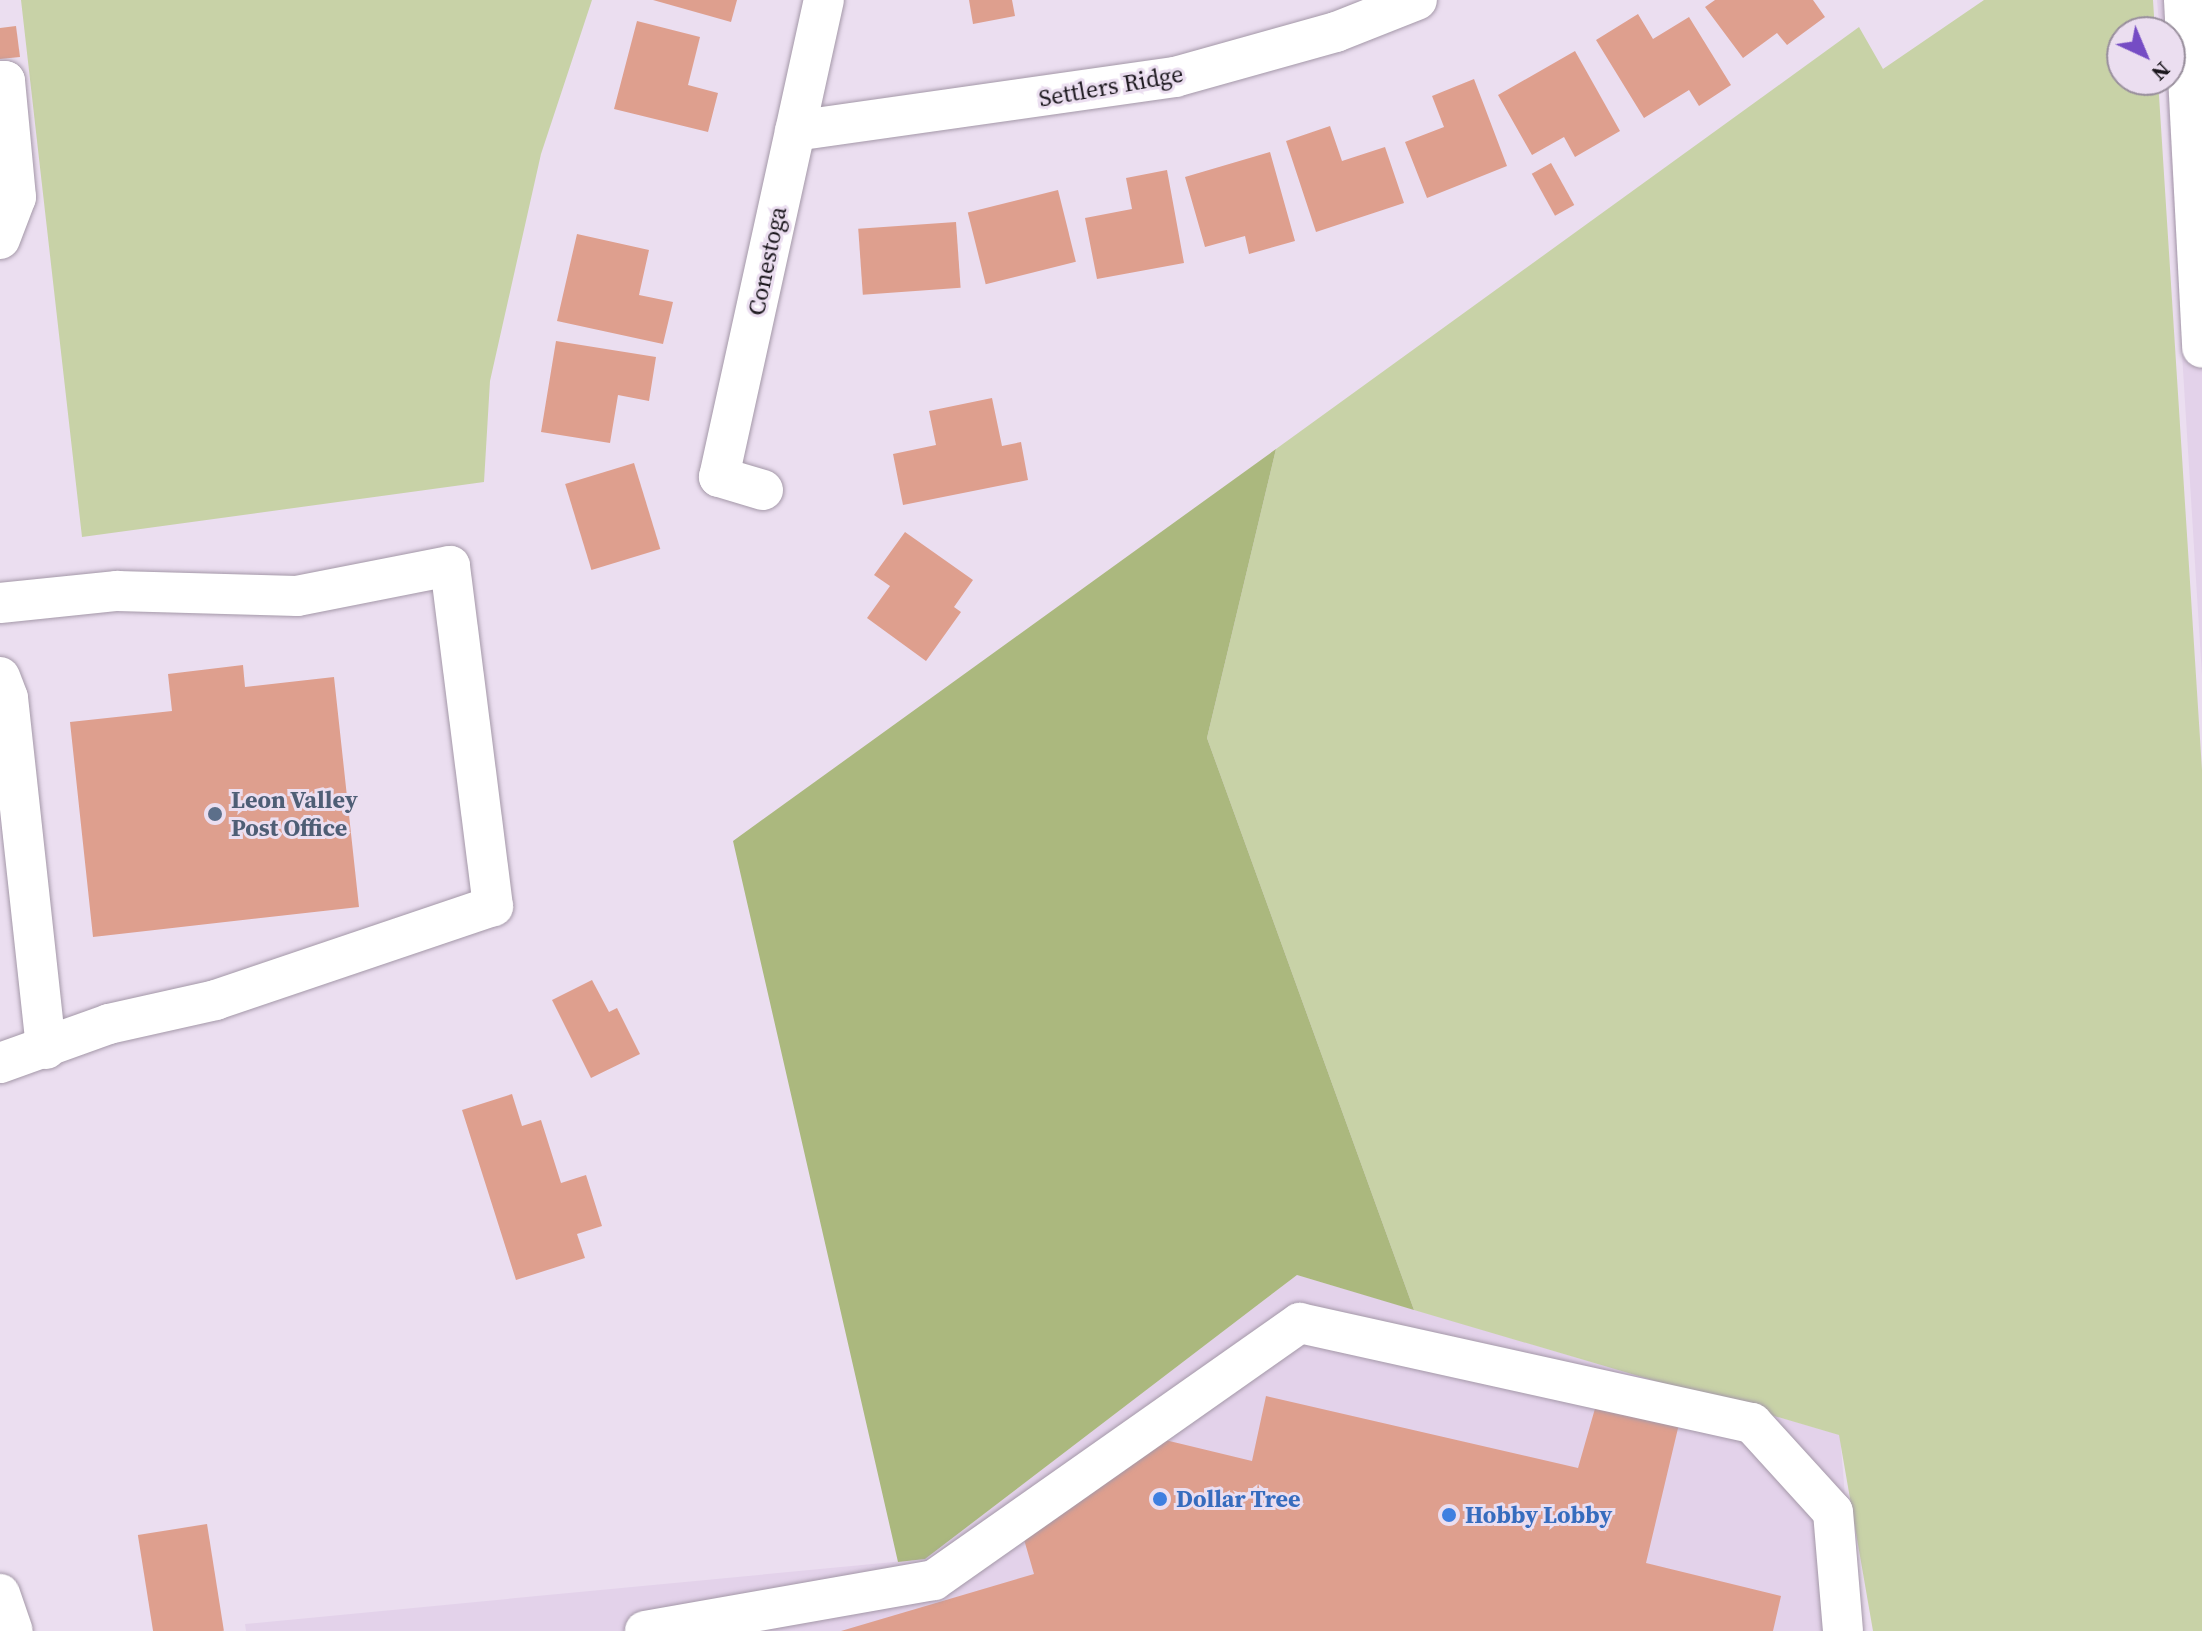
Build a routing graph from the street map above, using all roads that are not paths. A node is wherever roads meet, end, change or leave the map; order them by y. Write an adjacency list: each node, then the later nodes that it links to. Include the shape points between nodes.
1 (824, 0): 5 (street, Conestoga)
2 (1417, 0): 5 (street, Settlers Ridge, via 1336,32 1175,77)
3 (2184, 0): 6 (street)
4 (0, 81): 7 (street, via 5,81 16,197)
5 (795, 131): 9 (street, Conestoga, via 719,477)
6 (2199, 176): 8 (street)
7 (0, 239)
8 (2202, 348)
9 (763, 490)
10 (0, 603): 12 (street, via 117,591 297,596 450,566 493,906 216,1000 109,1024)
11 (0, 677): 12 (street, via 8,698)
12 (46, 1049): 13 (street)
13 (0, 1063)
14 (0, 1594): 15 (street)
15 (13, 1631)
16 (645, 1631): 17 (street, via 934,1580 1300,1323 1752,1423 1833,1512)
17 (1843, 1631)

